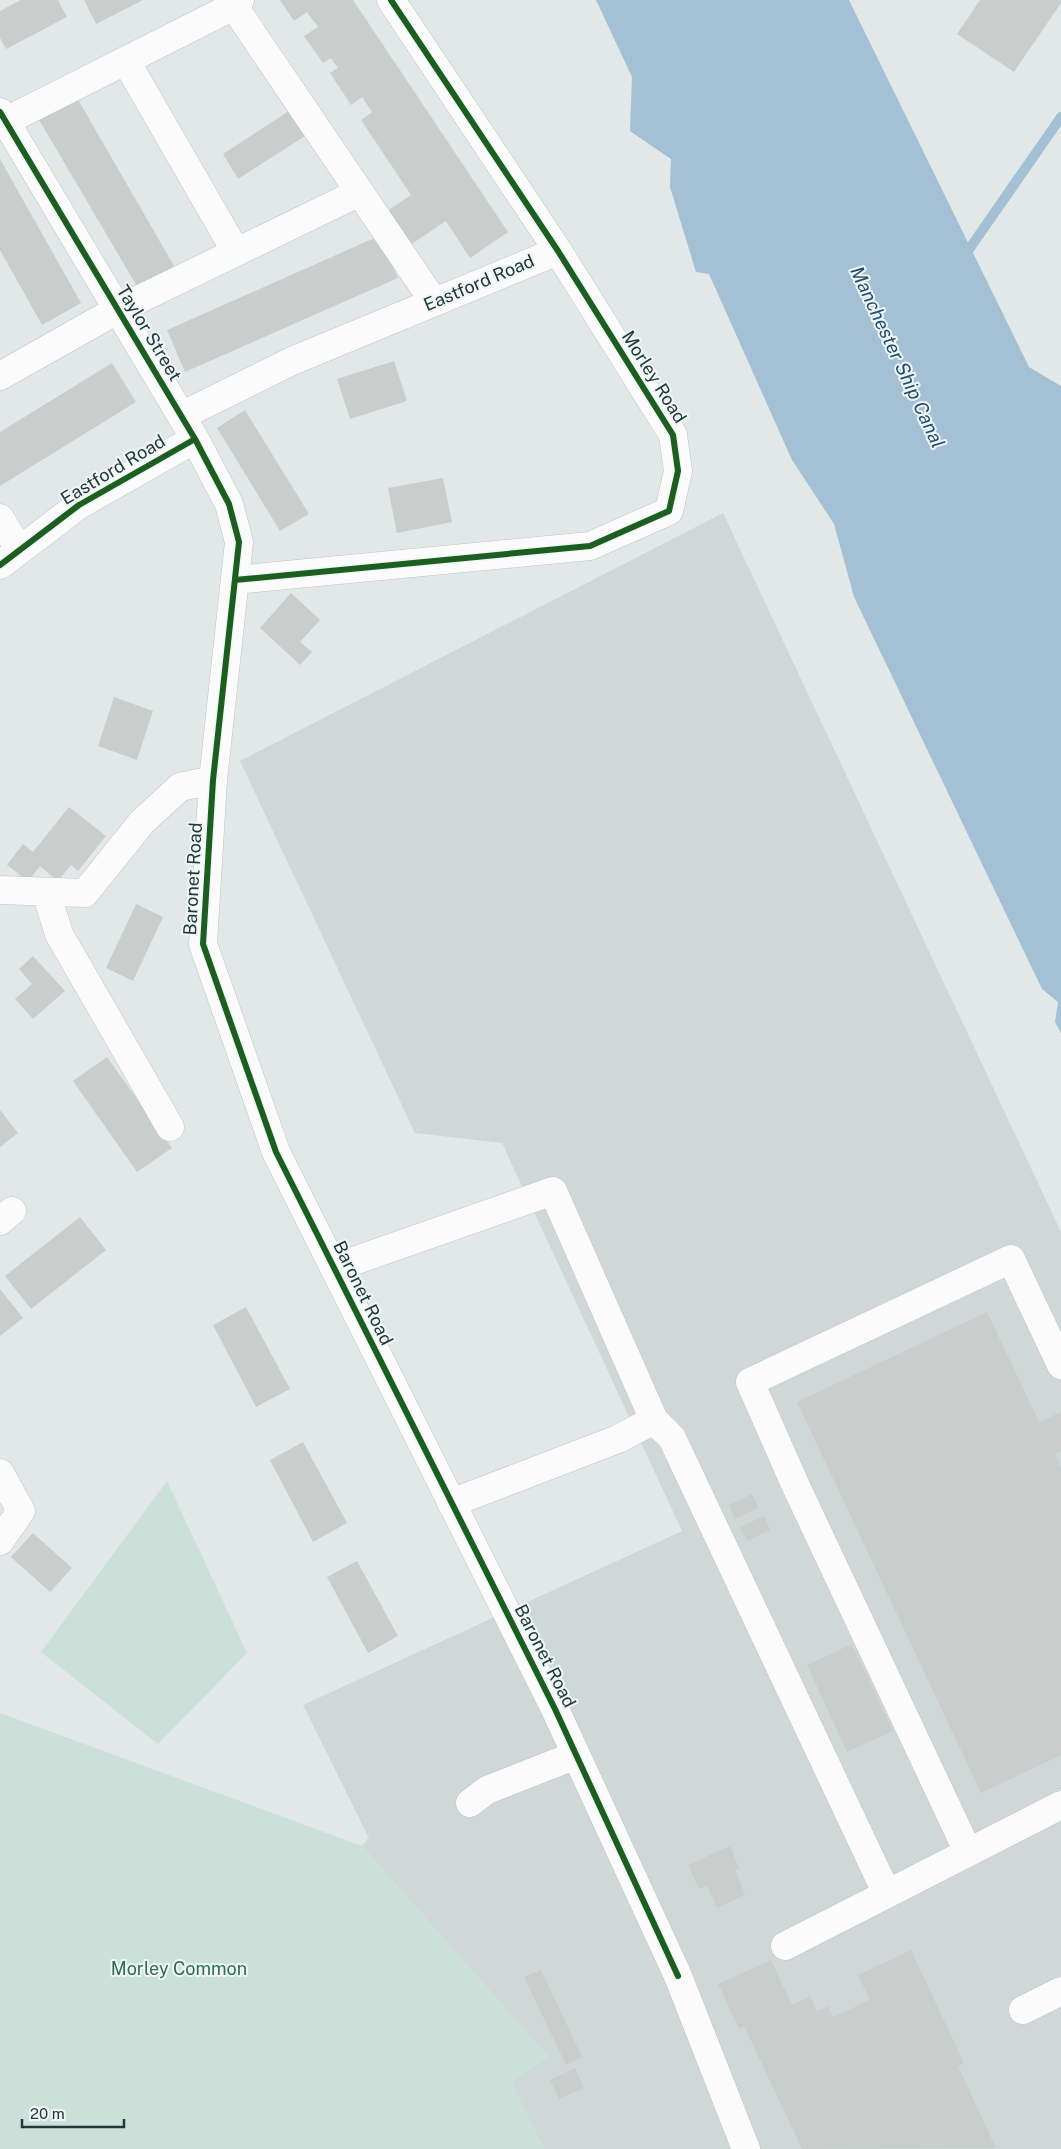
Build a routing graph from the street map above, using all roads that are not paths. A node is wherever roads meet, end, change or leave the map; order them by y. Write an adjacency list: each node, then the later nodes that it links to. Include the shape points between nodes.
1 (391, 0): 6 (street, Morley Road)
2 (236, 2): 3 (street); 5 (street)
3 (126, 60): 4 (street); 7 (street)
4 (2, 119): 9 (street, Taylor Street)
5 (360, 192): 7 (street); 8 (street)
6 (558, 250): 8 (street, Eastford Road); 14 (street, Morley Road, via 673,435 678,471 669,511 590,546)
7 (236, 252): 9 (street)
8 (434, 302): 11 (street, Eastford Road, via 292,361)
9 (117, 310): 10 (street); 11 (street, Taylor Street)
10 (2, 370)
11 (188, 428): 13 (street, Eastford Road); 14 (street, Taylor Street, via 229,504 239,542)
12 (0, 518): 13 (street)
13 (10, 557)
14 (235, 580): 15 (street, Baronet Road)
15 (214, 780): 17 (street, via 180,787 142,822 85,893); 19 (street, Baronet Road, via 203,944 276,1152)
16 (0, 890): 17 (street)
17 (46, 892): 18 (street, via 59,934)
18 (170, 1127)
19 (334, 1268): 21 (street, via 554,1191); 23 (street, Baronet Road)
20 (1061, 1365): 28 (street, via 1011,1259 750,1382)
21 (654, 1420): 23 (street, via 618,1439); 29 (street, via 672,1438)
22 (0, 1473): 24 (street, via 21,1512)
23 (451, 1503): 25 (street, Baronet Road)
24 (0, 1541)
25 (576, 1755): 26 (street, via 486,1790); 33 (street, Baronet Road, via 678,1976)
26 (470, 1803)
27 (1061, 1805): 28 (street)
28 (968, 1852): 29 (street)
29 (887, 1894): 30 (street)
30 (785, 1946)
31 (1061, 1991): 32 (street)
32 (1022, 2010)
33 (746, 2149)

